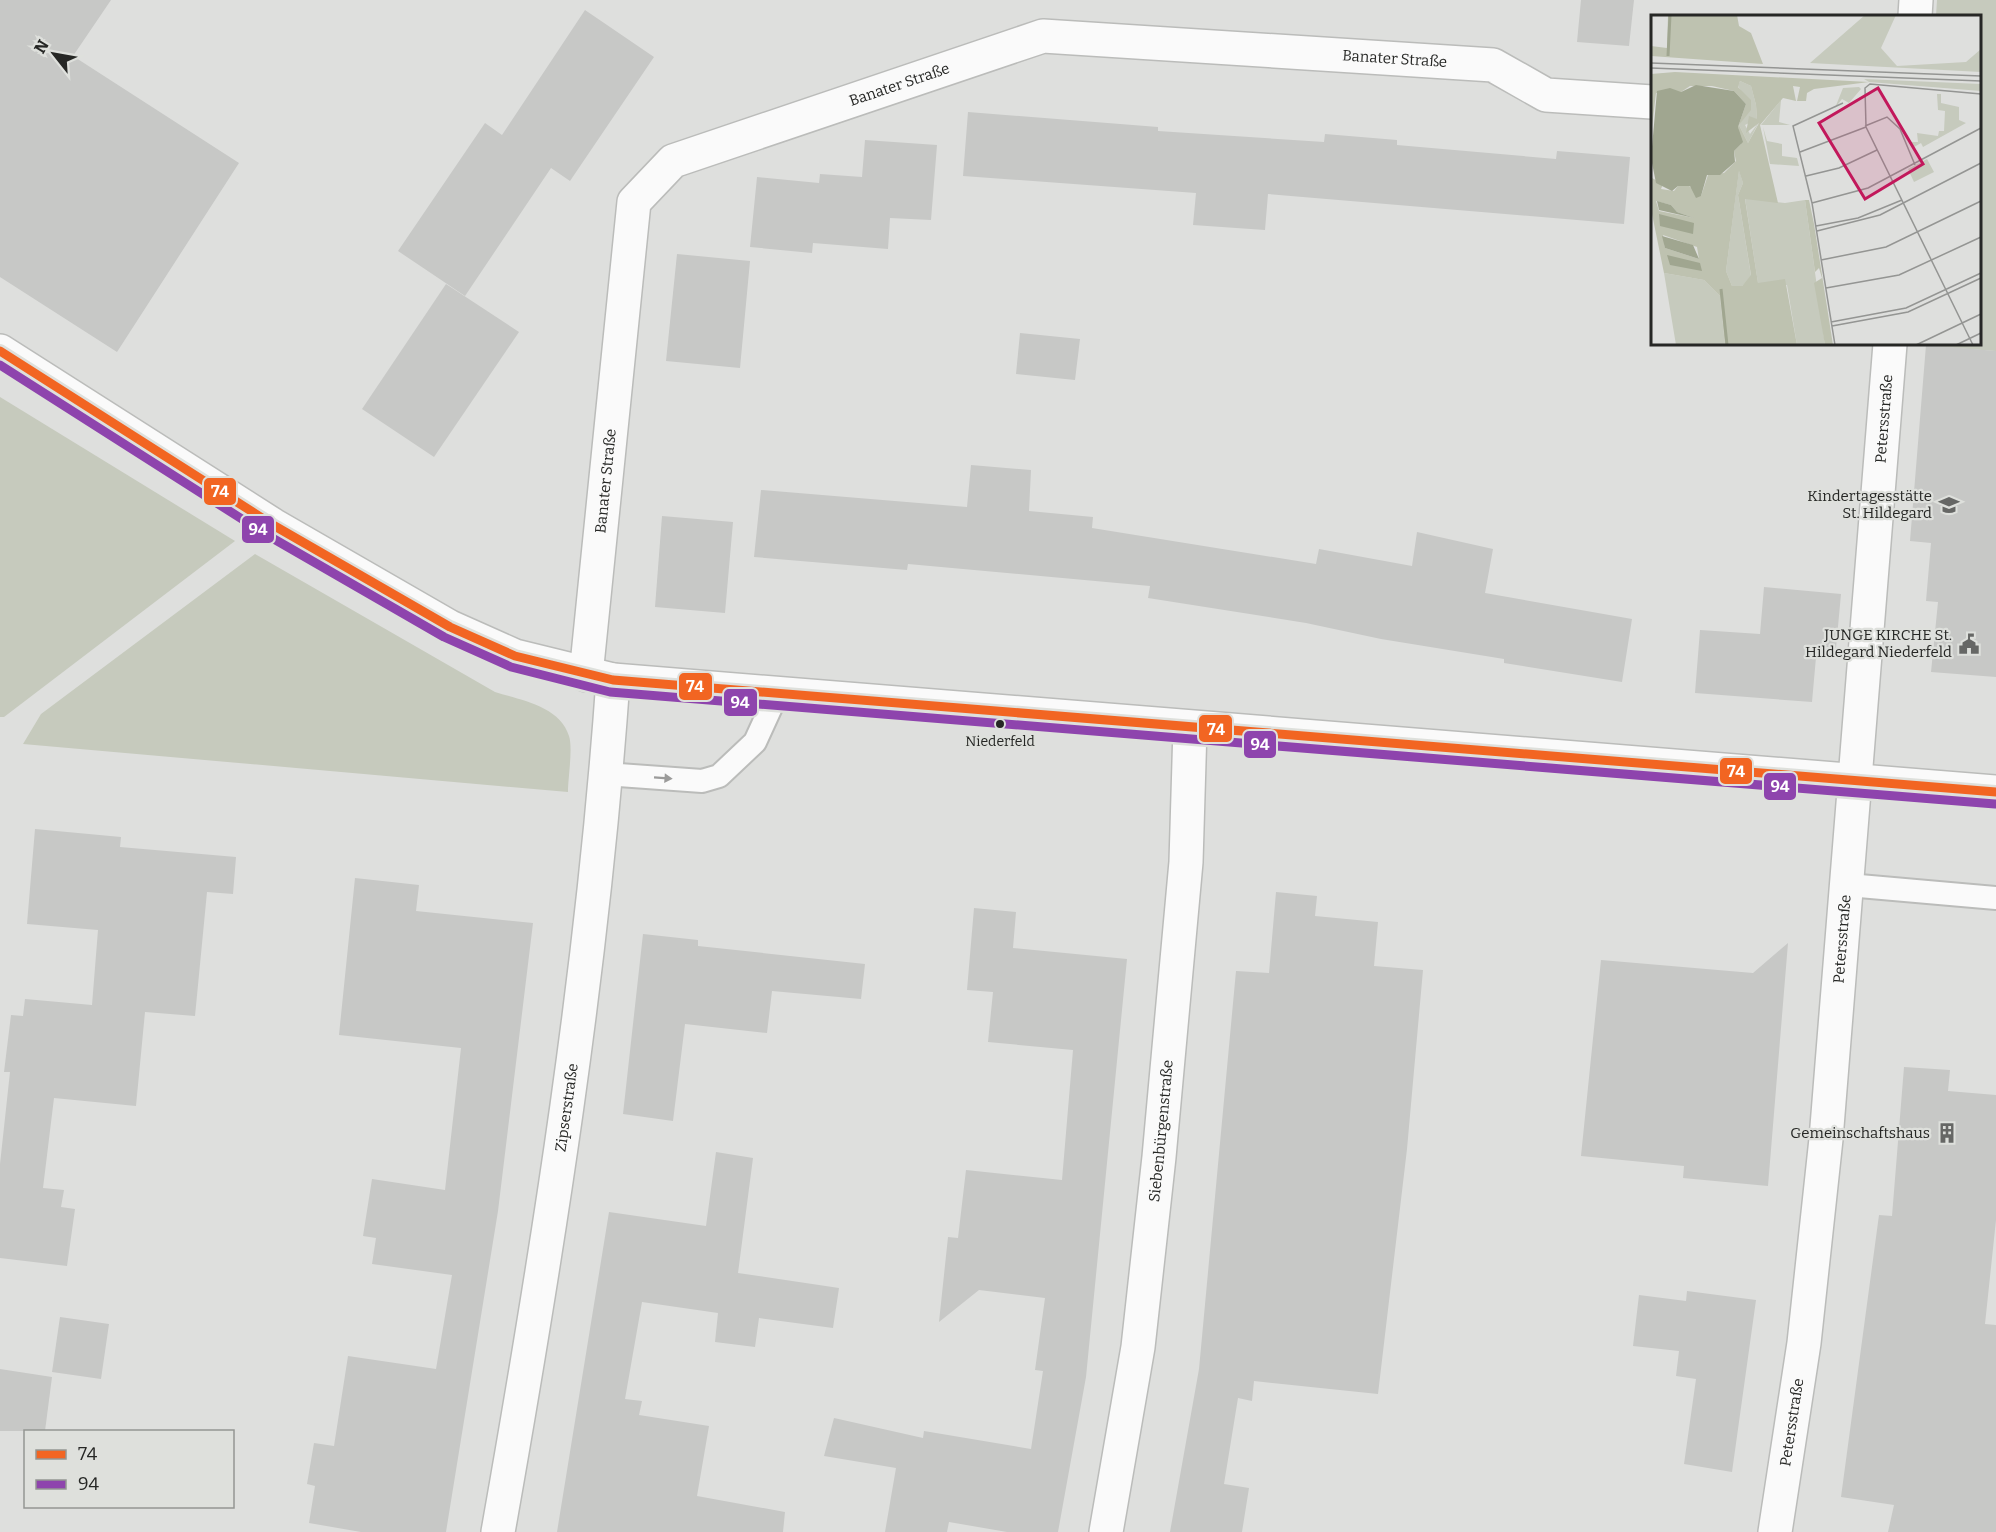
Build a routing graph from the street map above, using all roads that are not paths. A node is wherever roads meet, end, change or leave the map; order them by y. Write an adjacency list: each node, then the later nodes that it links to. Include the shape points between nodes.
1 (1916, 0): 2 (street)
2 (1915, 15)
3 (1651, 102): 6 (street, Banater Straße, via 1546,95 1493,65 1043,36 673,161 634,202)
4 (1890, 345): 10 (street, Petersstraße)
5 (0, 351): 6 (street, via 273,525 450,627 515,656)
6 (600, 677): 7 (street); 9 (street, Zipserstraße)
7 (777, 694): 8 (street); 9 (lane, one-way to 7, via 702,781 719,776 755,742)
8 (1190, 728): 10 (street); 15 (street, Siebenbürgenstraße, via 1186,862 1159,1157 1138,1347)
9 (605, 774): 14 (street, Zipserstraße, via 576,1032 532,1340)
10 (1856, 781): 11 (street); 12 (street, Petersstraße)
11 (1996, 792)
12 (1848, 885): 13 (lane); 16 (street, Petersstraße, via 1806,1331)
13 (1996, 898)
14 (498, 1532)
15 (1106, 1532)
16 (1775, 1532)

